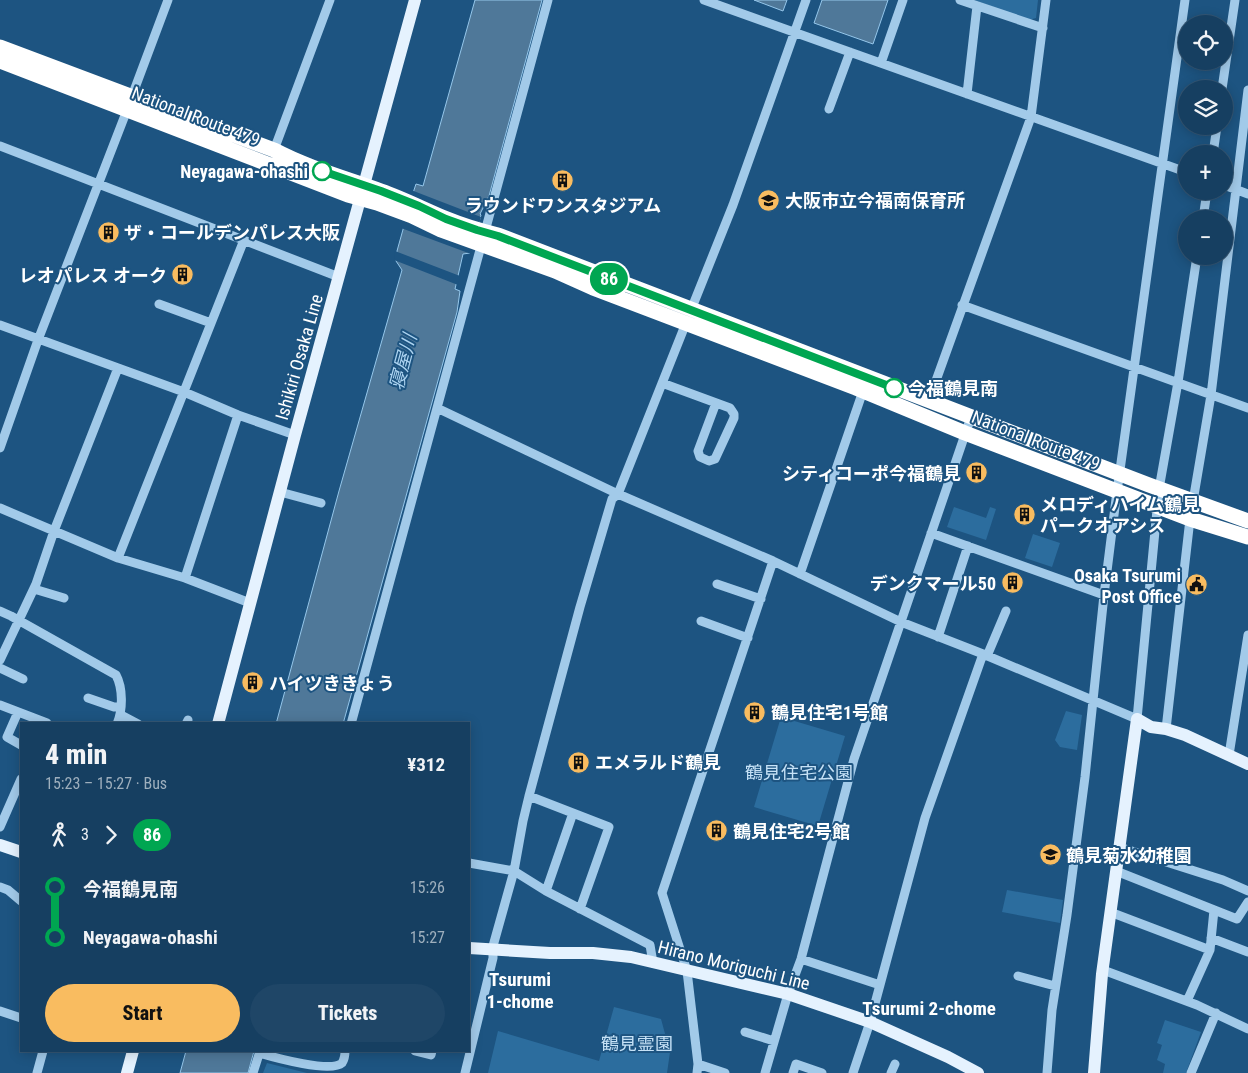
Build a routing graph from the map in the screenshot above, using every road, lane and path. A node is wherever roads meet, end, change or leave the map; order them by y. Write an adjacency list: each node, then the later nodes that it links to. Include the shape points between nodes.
1 (168, 0): 22 (street)
2 (330, 0): 26 (street)
3 (416, 0): 33 (main road, Ishikiri Osaka Line)
4 (548, 0): 35 (street)
5 (704, 0): 14 (street)
6 (806, 0): 14 (street)
7 (903, 0): 18 (street)
8 (960, 0): 12 (street)
9 (1046, 0): 13 (street)
10 (1185, 0): 28 (street)
11 (1235, 0): 19 (street)
12 (977, 6): 13 (street); 21 (street)
13 (1043, 28): 24 (street)
14 (794, 32): 16 (street); 41 (street, via 733,205)
15 (0, 47): 22 (highway, National Route 479)
16 (850, 52): 18 (street); 23 (street)
17 (0, 61): 22 (highway, National Route 479)
18 (880, 63): 21 (street)
19 (1223, 80)
20 (1248, 90): 27 (street)
21 (967, 94): 24 (street)
22 (130, 103): 26 (highway, National Route 479); 30 (street); 33 (highway, National Route 479)
23 (829, 109)
24 (1031, 117): 28 (street); 40 (street)
25 (0, 146): 30 (street)
26 (274, 150): 33 (highway, National Route 479)
27 (1244, 154): 32 (street)
28 (1162, 163): 29 (street); 45 (street)
29 (1178, 169)
30 (99, 184): 36 (street); 44 (street)
31 (1233, 189): 32 (street)
32 (1236, 190): 34 (street); 51 (street)
33 (363, 193): 35 (highway, National Route 479, via 446,219); 38 (main road, Ishikiri Osaka Line)
34 (1248, 194)
35 (479, 237): 41 (highway, National Route 479, via 494,248 593,288); 54 (street)
36 (244, 240): 38 (street); 42 (street)
37 (1196, 265): 47 (street)
38 (340, 277): 59 (main road, Ishikiri Osaka Line)
39 (159, 304): 42 (street)
40 (962, 305): 45 (street); 52 (street)
41 (689, 317): 48 (street); 49 (highway, National Route 479); 52 (highway, National Route 479)
42 (211, 323): 50 (street)
43 (0, 325): 44 (street)
44 (38, 340): 46 (street); 60 (street)
45 (1133, 367): 47 (street); 61 (street)
46 (118, 368): 50 (street); 72 (street)
47 (1178, 382): 51 (street); 62 (street)
48 (662, 383): 53 (street); 65 (street)
49 (863, 391): 58 (highway, National Route 479); 78 (street)
50 (184, 392): 56 (street); 76 (street)
51 (1211, 395): 55 (street); 66 (street)
52 (929, 400): 57 (highway, National Route 479)
53 (716, 403): 53 (street, via 730,408 734,418 716,459 709,461 700,457 698,451)
54 (437, 408): 65 (street); 107 (street)
55 (1248, 408)
56 (238, 415): 59 (street); 79 (street)
57 (971, 416): 58 (street); 61 (highway, National Route 479)
58 (965, 433): 63 (highway, National Route 479); 73 (street)
59 (295, 435): 64 (main road, Ishikiri Osaka Line)
60 (0, 448)
61 (1120, 474): 62 (highway, National Route 479); 63 (street)
62 (1159, 489): 66 (highway, National Route 479); 68 (street)
63 (1117, 490): 68 (highway, National Route 479); 82 (street)
64 (280, 492): 67 (street); 85 (main road, Ishikiri Osaka Line)
65 (618, 494): 77 (street); 113 (street, via 612,499 582,598)
66 (1193, 501): 70 (street); 71 (highway, National Route 479)
67 (322, 503)
68 (1158, 506): 70 (highway, National Route 479); 103 (street)
69 (0, 508): 72 (street)
70 (1190, 519): 74 (highway, National Route 479); 108 (street)
71 (1248, 521)
72 (54, 531): 76 (street); 81 (street)
73 (931, 533): 75 (street); 90 (street)
74 (1248, 537)
75 (968, 546): 82 (street); 92 (street)
76 (118, 558): 79 (street)
77 (773, 561): 78 (street); 84 (street)
78 (800, 574): 90 (street)
79 (185, 578): 85 (street)
80 (717, 584): 84 (street)
81 (35, 586): 83 (street); 88 (street)
82 (1104, 595): 99 (street)
83 (64, 598)
84 (760, 599): 93 (street)
85 (250, 603): 106 (main road, Ishikiri Osaka Line)
86 (0, 611): 88 (street)
87 (1006, 611): 94 (street)
88 (19, 621): 95 (street); 102 (street, via 116,675)
89 (701, 621): 93 (street)
90 (900, 622): 92 (street); 135 (street, via 854,759)
91 (1248, 635): 110 (street)
92 (938, 637): 94 (street)
93 (748, 638): 138 (street, via 662,893)
94 (985, 655): 99 (street); 140 (street, via 925,818)
95 (0, 660)
96 (0, 668): 97 (street)
97 (23, 678)
98 (88, 698): 102 (street, via 114,707)
99 (1092, 700): 103 (street); 141 (street, via 1085,777)
100 (0, 705): 101 (street)
101 (18, 712): 104 (street); 109 (street, via 7,737)
102 (120, 715): 105 (street)
103 (1137, 719): 108 (main road, via 1151,728); 117 (main road)
104 (47, 722)
105 (134, 722)
106 (219, 722)
107 (352, 722)
108 (1166, 729): 110 (main road)
109 (20, 744)
110 (1229, 755): 111 (main road)
111 (1248, 764)
112 (20, 780): 115 (street)
113 (529, 796): 114 (street); 120 (street)
114 (573, 813): 123 (street); 127 (street, via 609,827)
115 (0, 827)
116 (0, 845): 118 (main road)
117 (1119, 847): 121 (main road); 124 (street)
118 (20, 852)
119 (470, 863): 120 (street)
120 (514, 871): 123 (street); 132 (street)
121 (1116, 871): 128 (street); 129 (main road)
122 (0, 887): 125 (street)
123 (546, 891): 127 (street)
124 (1248, 891)
125 (20, 900)
126 (1248, 902): 128 (street, via 1238,919)
127 (580, 908): 136 (street, via 650,945)
128 (1214, 910): 130 (street)
129 (1110, 912): 133 (street); 137 (main road)
130 (1211, 938): 133 (street); 134 (street)
131 (470, 948): 132 (main road, Hirano Moriguchi Line)
132 (493, 949): 136 (main road, Hirano Moriguchi Line, via 592,953); 161 (street)
133 (1210, 950): 143 (street)
134 (1248, 952)
135 (801, 959): 140 (street); 142 (street)
136 (653, 963): 138 (main road, Hirano Moriguchi Line)
137 (1102, 970): 143 (street); 169 (main road)
138 (687, 971): 142 (main road, Hirano Moriguchi Line); 157 (street)
139 (1018, 976): 141 (street)
140 (880, 985): 147 (street)
141 (1056, 986): 168 (street)
142 (788, 994): 147 (main road, Hirano Moriguchi Line); 150 (street)
143 (1187, 1001): 145 (street)
144 (0, 1011): 146 (street)
145 (1216, 1013): 148 (street); 170 (street)
146 (20, 1018)
147 (870, 1022): 166 (street); 167 (main road, Hirano Moriguchi Line)
148 (1248, 1029)
149 (745, 1032): 150 (street)
150 (774, 1041): 163 (street)
151 (43, 1052): 158 (street)
152 (133, 1052): 159 (main road)
153 (259, 1052): 154 (street, via 323,1071 339,1066); 160 (street)
154 (345, 1052)
155 (419, 1052): 156 (street, via 431,1055)
156 (432, 1052)
157 (698, 1069): 162 (street)
158 (37, 1073)
159 (127, 1073)
160 (254, 1073)
161 (465, 1073)
162 (725, 1073)
163 (765, 1073)
164 (792, 1073): 165 (street, via 796,1064)
165 (822, 1073)
166 (853, 1073)
167 (978, 1073)
168 (1047, 1073)
169 (1094, 1073)
170 (1191, 1073)

